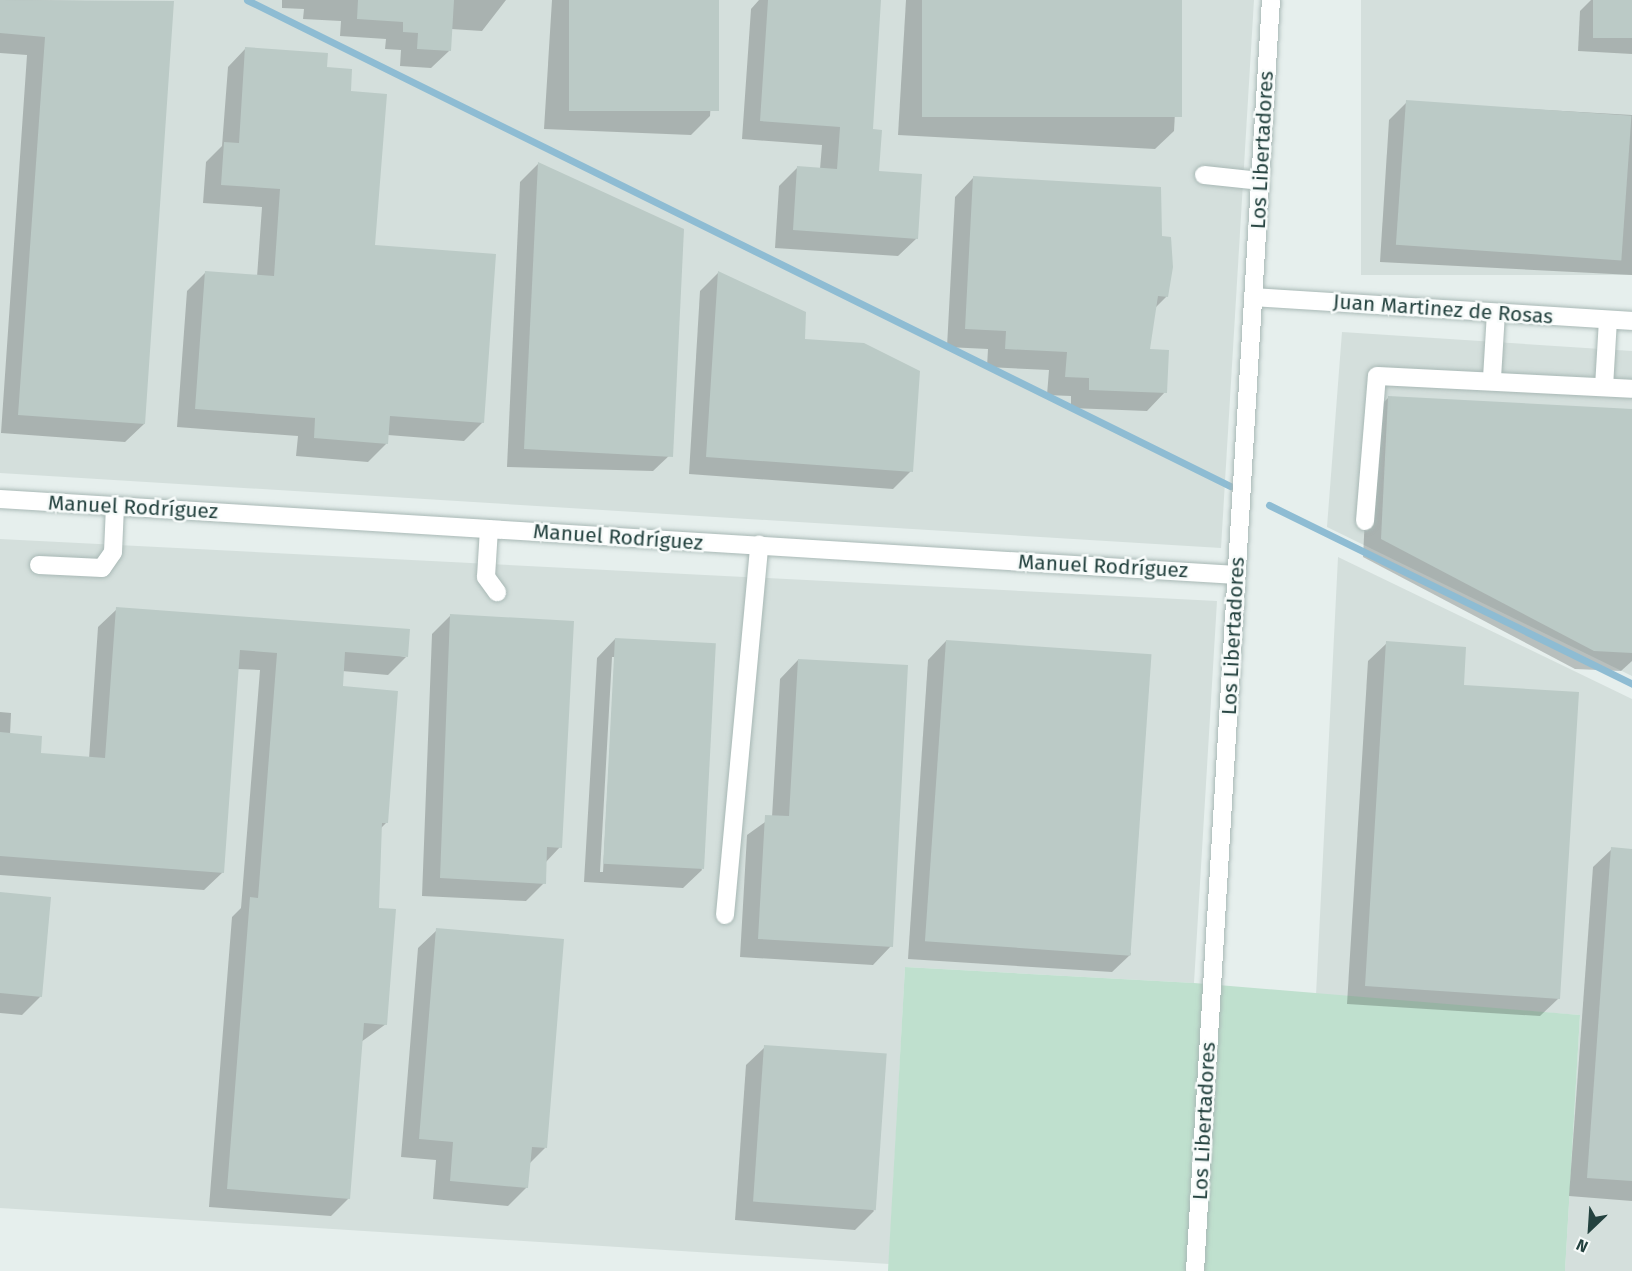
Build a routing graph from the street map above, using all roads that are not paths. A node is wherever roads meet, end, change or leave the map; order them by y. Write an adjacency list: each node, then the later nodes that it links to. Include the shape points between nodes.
1 (1271, 0): 3 (street, Los Libertadores)
2 (1204, 175): 3 (street)
3 (1260, 181): 4 (street, Los Libertadores)
4 (1253, 297): 5 (street, Juan Martinez de Rosas); 17 (street, Los Libertadores)
5 (1496, 313): 6 (street, Juan Martinez de Rosas); 8 (street)
6 (1608, 320): 7 (street, Juan Martinez de Rosas); 9 (street)
7 (1632, 321)
8 (1492, 378): 9 (street); 13 (street, via 1377,376)
9 (1604, 387): 10 (street)
10 (1632, 389)
11 (0, 499): 12 (street, Manuel Rodríguez)
12 (115, 506): 14 (street, Manuel Rodríguez); 16 (street, via 113,552 102,568)
13 (1365, 521)
14 (489, 529): 15 (street, Manuel Rodríguez); 18 (street, via 486,576)
15 (759, 545): 17 (street, Manuel Rodríguez); 19 (street)
16 (39, 565)
17 (1237, 574): 20 (street, Los Libertadores)
18 (497, 592)
19 (725, 915)
20 (1195, 1271)

